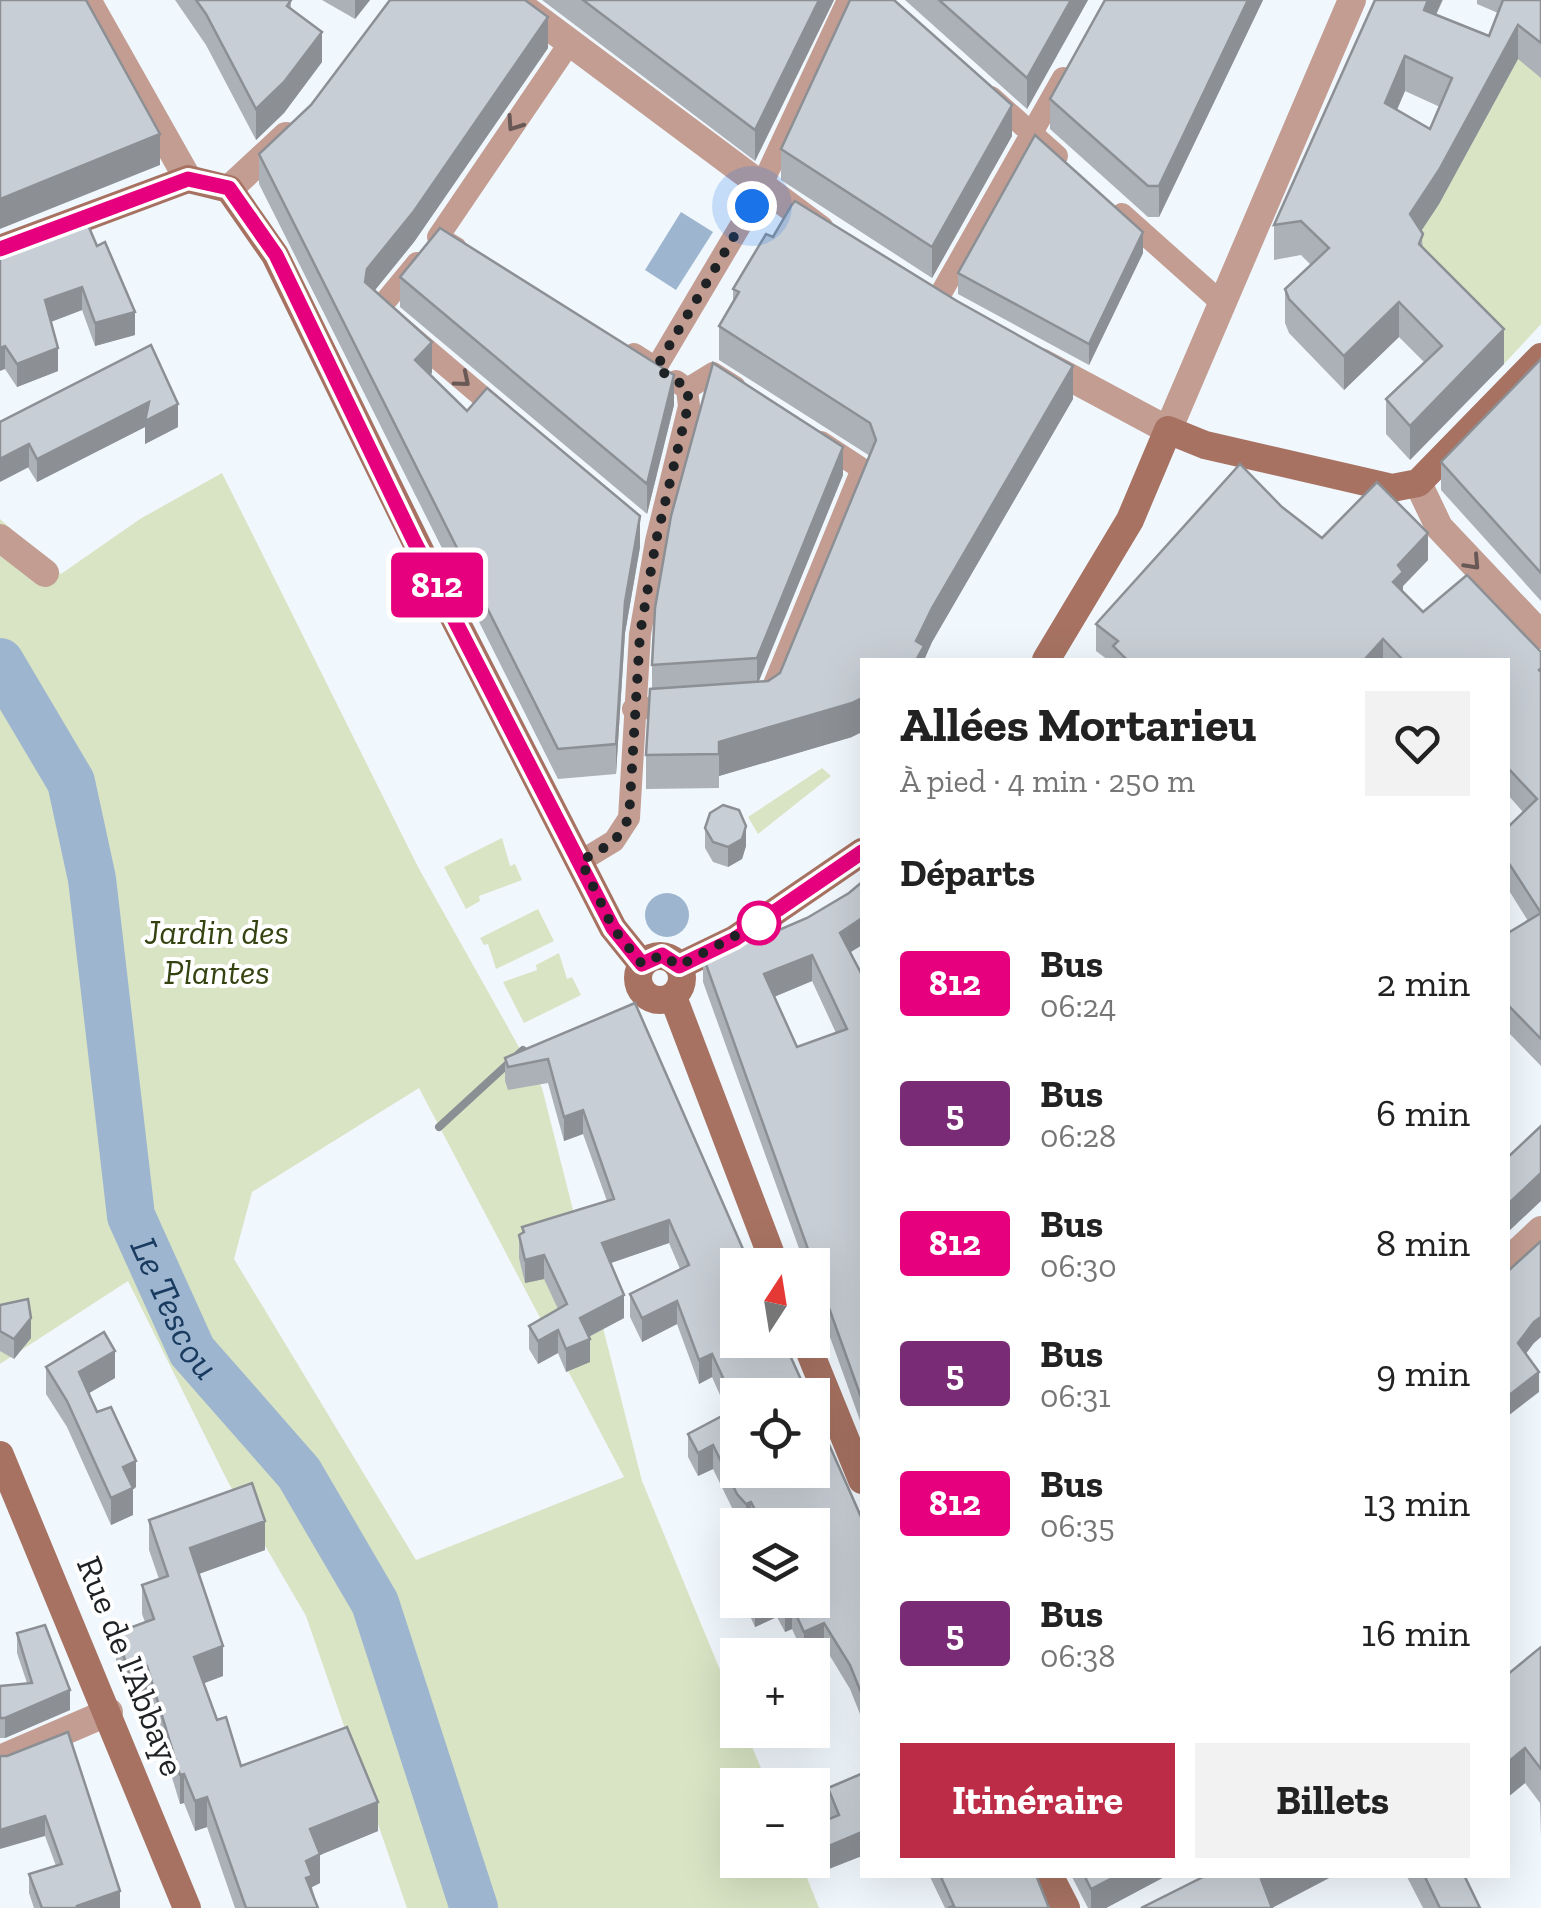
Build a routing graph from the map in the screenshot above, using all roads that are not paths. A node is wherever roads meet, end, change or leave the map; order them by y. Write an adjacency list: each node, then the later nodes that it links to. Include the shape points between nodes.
1 (87, 0): 11 (street)
2 (513, 0): 5 (street)
3 (848, 0): 13 (street)
4 (1352, 0): 21 (street)
5 (570, 44): 13 (street); 15 (street, one-way to 15)
6 (1078, 50): 9 (street)
7 (978, 85): 9 (street)
8 (309, 110): 12 (street)
9 (1032, 134): 10 (street); 20 (street)
10 (1076, 173)
11 (188, 179): 12 (main road); 17 (main road)
12 (229, 188): 43 (main road, via 276,255)
13 (761, 188): 16 (street); 26 (street)
14 (1105, 199): 21 (street)
15 (438, 236): 18 (street); 31 (street, one-way to 31, via 379,309)
16 (846, 246)
17 (0, 249)
18 (471, 257)
19 (906, 283): 20 (street)
20 (936, 302): 22 (street)
21 (1224, 304): 30 (street)
22 (966, 320)
23 (610, 340): 26 (street)
24 (1015, 348): 30 (street)
25 (1541, 357): 32 (main road)
26 (656, 368): 27 (street)
27 (688, 388): 28 (street, via 713,373); 35 (street)
28 (763, 405)
29 (796, 426): 39 (street, via 862,469 767,700)
30 (1168, 430): 32 (main road, via 1205,445 1392,488); 38 (main road, via 1130,520)
31 (528, 435)
32 (1418, 484): 37 (street, one-way to 37, via 1439,527)
33 (632, 523): 35 (street)
34 (0, 538): 36 (street)
35 (656, 541): 41 (street)
36 (45, 573)
37 (1541, 635)
38 (1047, 658)
39 (748, 701)
40 (691, 705): 41 (street)
41 (633, 709): 43 (street, via 629,818 614,842)
42 (860, 853): 45 (main road, via 735,939)
43 (581, 861): 44 (main road, via 613,928)
44 (642, 964): 45 (main road, via 662,955); 46 (main road, via 644,994 658,1000)
45 (679, 966): 46 (main road, via 683,979)
46 (673, 996): 48 (main road)
47 (1541, 1230): 49 (street)
48 (769, 1248)
49 (1510, 1259)
50 (812, 1358): 52 (main road)
51 (0, 1455): 53 (main road, Rue de l'Abbaye)
52 (860, 1475)
53 (109, 1712): 54 (street); 56 (main road, Rue de l'Abbaye)
54 (0, 1759)
55 (1051, 1878): 57 (main road)
56 (187, 1908)
57 (1066, 1908)

